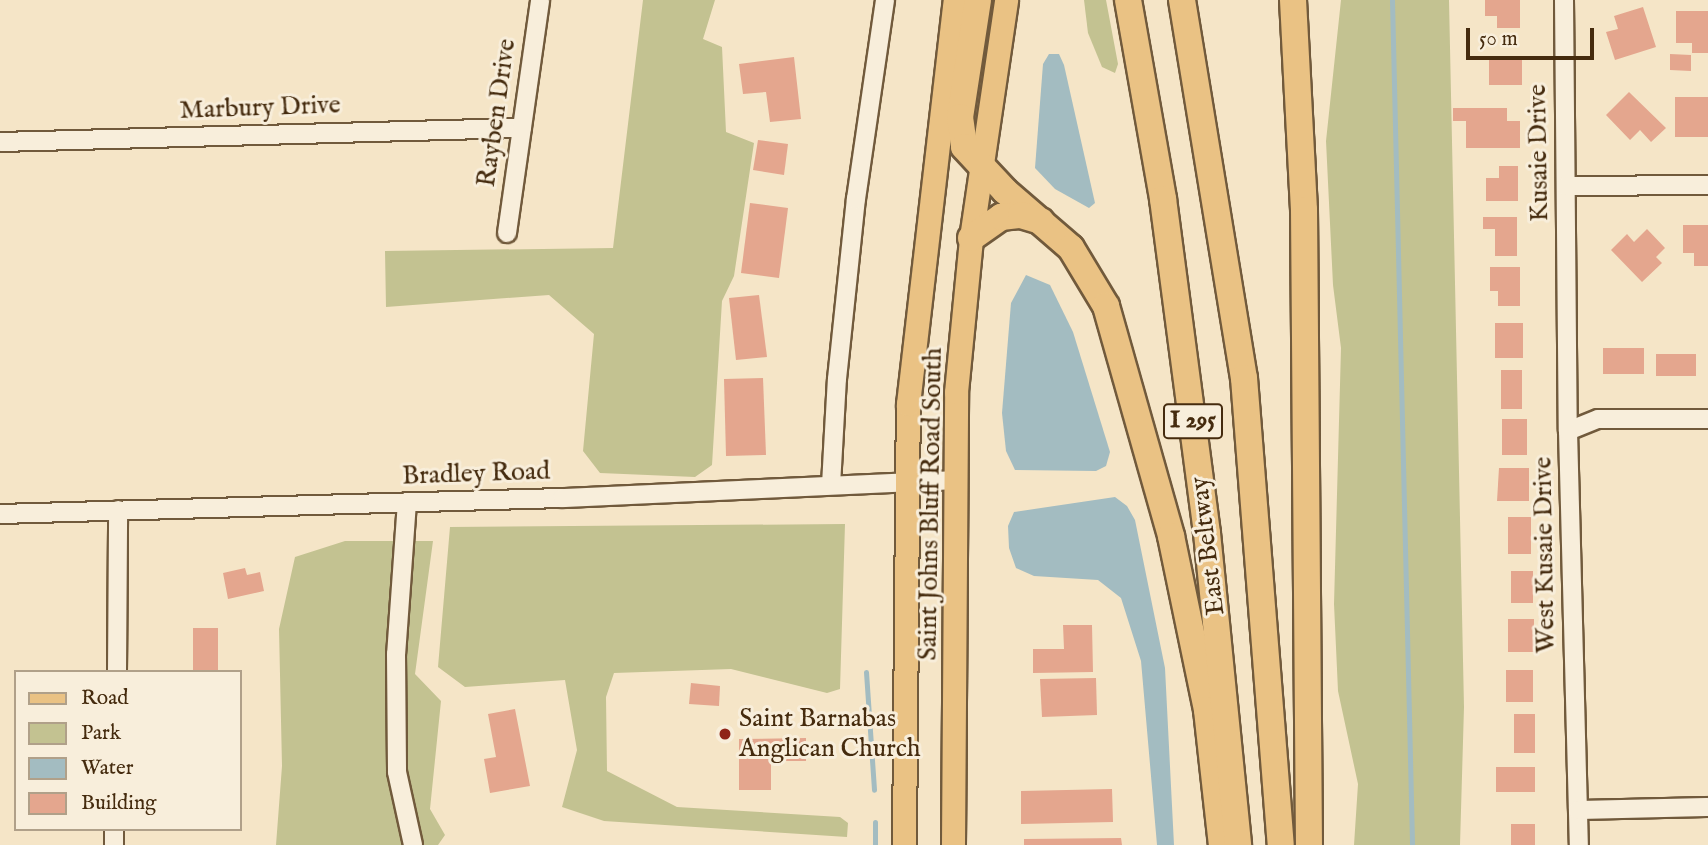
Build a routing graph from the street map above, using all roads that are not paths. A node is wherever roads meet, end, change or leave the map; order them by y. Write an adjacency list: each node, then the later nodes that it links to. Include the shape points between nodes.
1 (540, 0): 10 (street, Rayben Drive)
2 (885, 0): 23 (street, via 852,234)
3 (955, 0): 22 (main road, Saint Johns Bluff Road South, via 917,298)
4 (978, 0): 12 (highway, via 960,117 964,147)
5 (1006, 0): 12 (main road, Saint Johns Bluff Road South)
6 (1128, 0): 34 (highway, East Beltway / I 295, via 1163,199 1204,506)
7 (1182, 0): 35 (highway, East Beltway / I 295, via 1244,378)
8 (1293, 0): 36 (highway, via 1304,223)
9 (1564, 0): 14 (street, Kusaie Drive)
10 (522, 128): 11 (street, Marbury Drive); 16 (street, Rayben Drive)
11 (0, 142)
12 (982, 170): 15 (highway); 17 (main road, Saint Johns Bluff Road South)
13 (1708, 185): 14 (street)
14 (1566, 186): 18 (street, Kusaie Drive)
15 (1048, 224): 17 (highway, via 1011,215 991,221); 33 (highway, via 1071,248 1105,306 1136,403 1171,536 1207,710)
16 (507, 233)
17 (971, 239): 21 (main road, Saint Johns Bluff Road South, via 956,392)
18 (1567, 263): 20 (street, West Kusaie Drive)
19 (1708, 419): 20 (street, via 1598,419)
20 (1568, 431): 29 (street, West Kusaie Drive)
21 (954, 480): 22 (street, Bradley Road); 32 (main road, Saint Johns Bluff Road South)
22 (906, 481): 23 (street, Bradley Road); 31 (main road, Saint Johns Bluff Road South)
23 (831, 485): 24 (street, Bradley Road)
24 (407, 502): 25 (street, Bradley Road); 30 (street, via 396,654 397,772)
25 (118, 510): 26 (street, Bradley Road); 27 (street)
26 (0, 514)
27 (117, 670)
28 (1708, 807): 29 (street)
29 (1578, 810): 37 (street, West Kusaie Drive)
30 (413, 845)
31 (904, 845)
32 (953, 845)
33 (1222, 845)
34 (1238, 845)
35 (1281, 845)
36 (1309, 845)
37 (1579, 845)

